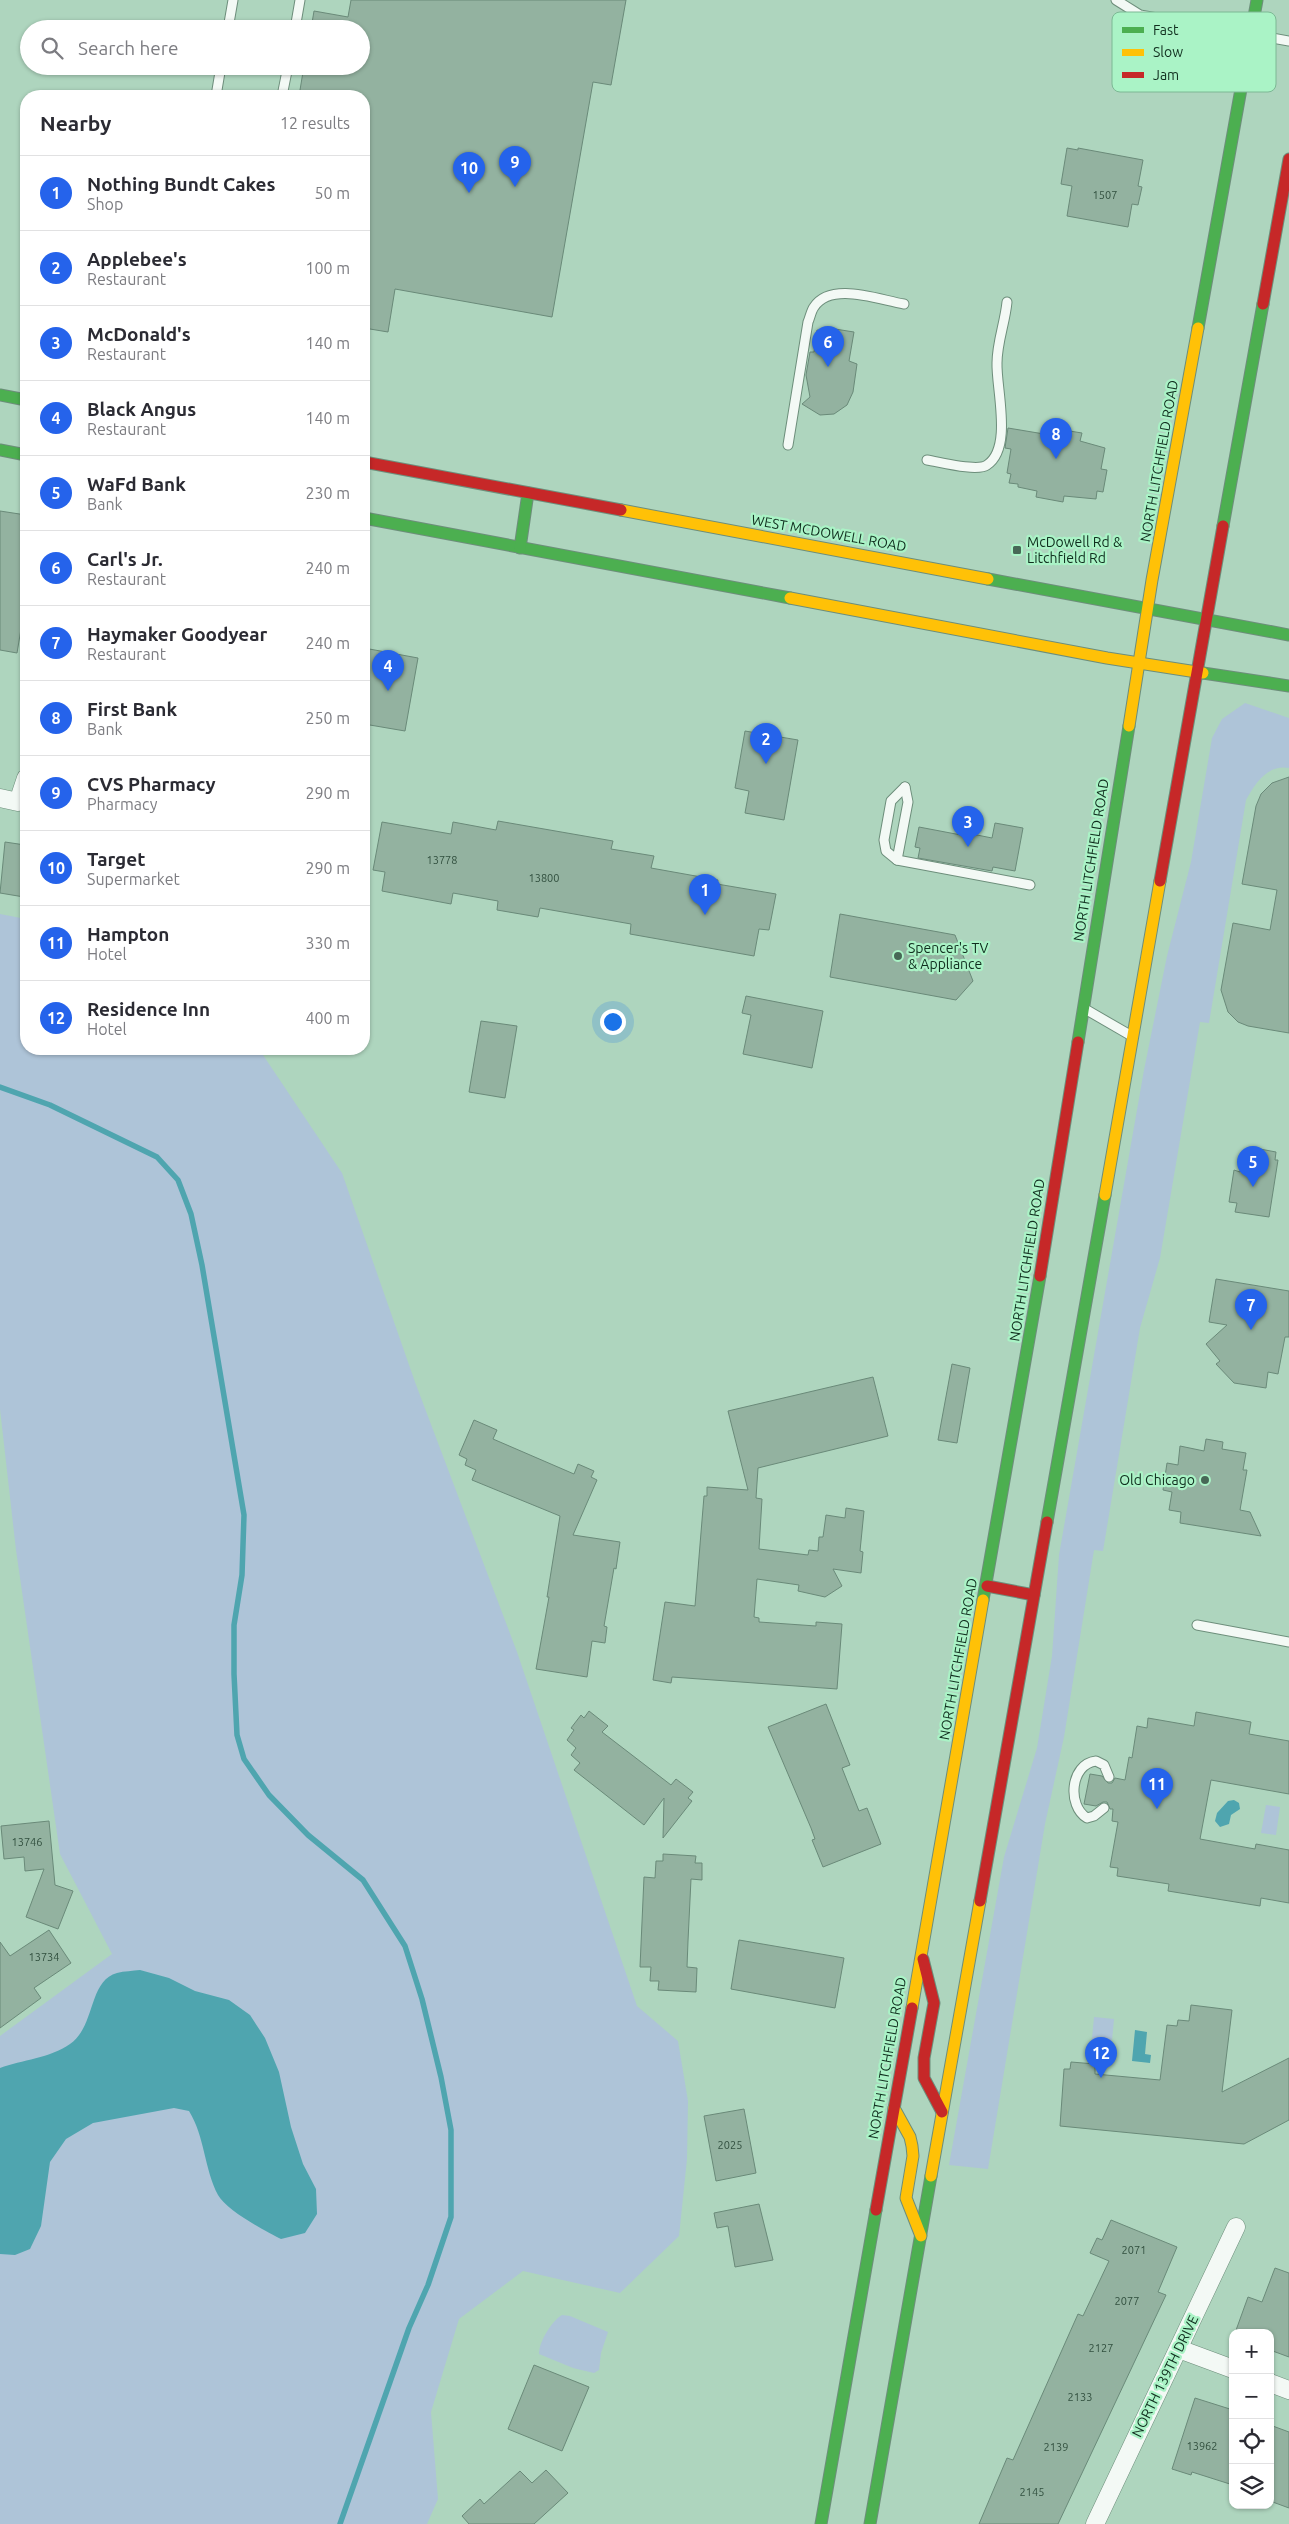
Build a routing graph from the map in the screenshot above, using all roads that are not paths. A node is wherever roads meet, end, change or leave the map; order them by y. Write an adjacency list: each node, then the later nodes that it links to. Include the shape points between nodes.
1 (233, 0): 5 (lane)
2 (300, 0): 6 (lane)
3 (1116, 0): 4 (lane)
4 (1135, 12)
5 (230, 20)
6 (297, 20)
7 (1276, 39): 8 (lane)
8 (1289, 41)
9 (220, 75): 11 (lane)
10 (286, 75): 12 (lane)
11 (217, 90)
12 (283, 90)
13 (1241, 92): 27 (main road, NORTH LITCHFIELD ROAD)
14 (1289, 159): 28 (main road)
15 (1007, 302): 22 (lane, via 997,361 997,389 1003,409 997,453 987,465 977,468)
16 (904, 304): 19 (lane, via 844,293 827,296 814,307 808,322)
17 (0, 395): 18 (main road)
18 (20, 399)
19 (788, 444)
20 (0, 450): 21 (main road)
21 (20, 454)
22 (927, 460)
23 (370, 463): 24 (main road, WEST MCDOWELL ROAD)
24 (528, 493): 26 (main road); 27 (main road, WEST MCDOWELL ROAD)
25 (370, 519): 26 (main road)
26 (520, 548): 30 (main road)
27 (1148, 608): 28 (main road, WEST MCDOWELL ROAD); 30 (main road, NORTH LITCHFIELD ROAD)
28 (1207, 619): 29 (main road, WEST MCDOWELL ROAD); 31 (main road)
29 (1289, 635)
30 (1139, 664): 31 (main road); 37 (main road, NORTH LITCHFIELD ROAD)
31 (1197, 672): 32 (main road); 38 (main road)
32 (1289, 686)
33 (20, 796): 34 (street, via 18,802)
34 (0, 798)
35 (897, 860): 35 (lane, via 908,802 904,787 891,801 884,840 886,851); 36 (lane)
36 (1030, 885)
37 (1082, 1008): 38 (lane); 39 (main road, NORTH LITCHFIELD ROAD)
38 (1133, 1036): 40 (main road)
39 (987, 1586): 40 (main road); 45 (main road, NORTH LITCHFIELD ROAD)
40 (1034, 1595): 47 (main road)
41 (1197, 1626): 42 (lane)
42 (1289, 1642)
43 (1109, 1777): 44 (lane, via 1104,1764 1096,1761 1082,1765 1073,1800 1080,1814 1087,1818)
44 (1104, 1808)
45 (921, 1952): 46 (main road, NORTH LITCHFIELD ROAD); 47 (main road, via 934,2003 924,2058 924,2078)
46 (894, 2108): 49 (main road, via 912,2146 906,2198); 54 (main road, NORTH LITCHFIELD ROAD)
47 (942, 2112): 49 (main road)
48 (1236, 2227): 50 (street, NORTH 139TH DRIVE)
49 (921, 2236): 55 (main road)
50 (1179, 2348): 51 (street); 56 (street, NORTH 139TH DRIVE)
51 (1229, 2367)
52 (1274, 2384): 53 (street)
53 (1289, 2390)
54 (820, 2524)
55 (870, 2524)
56 (1095, 2524)

